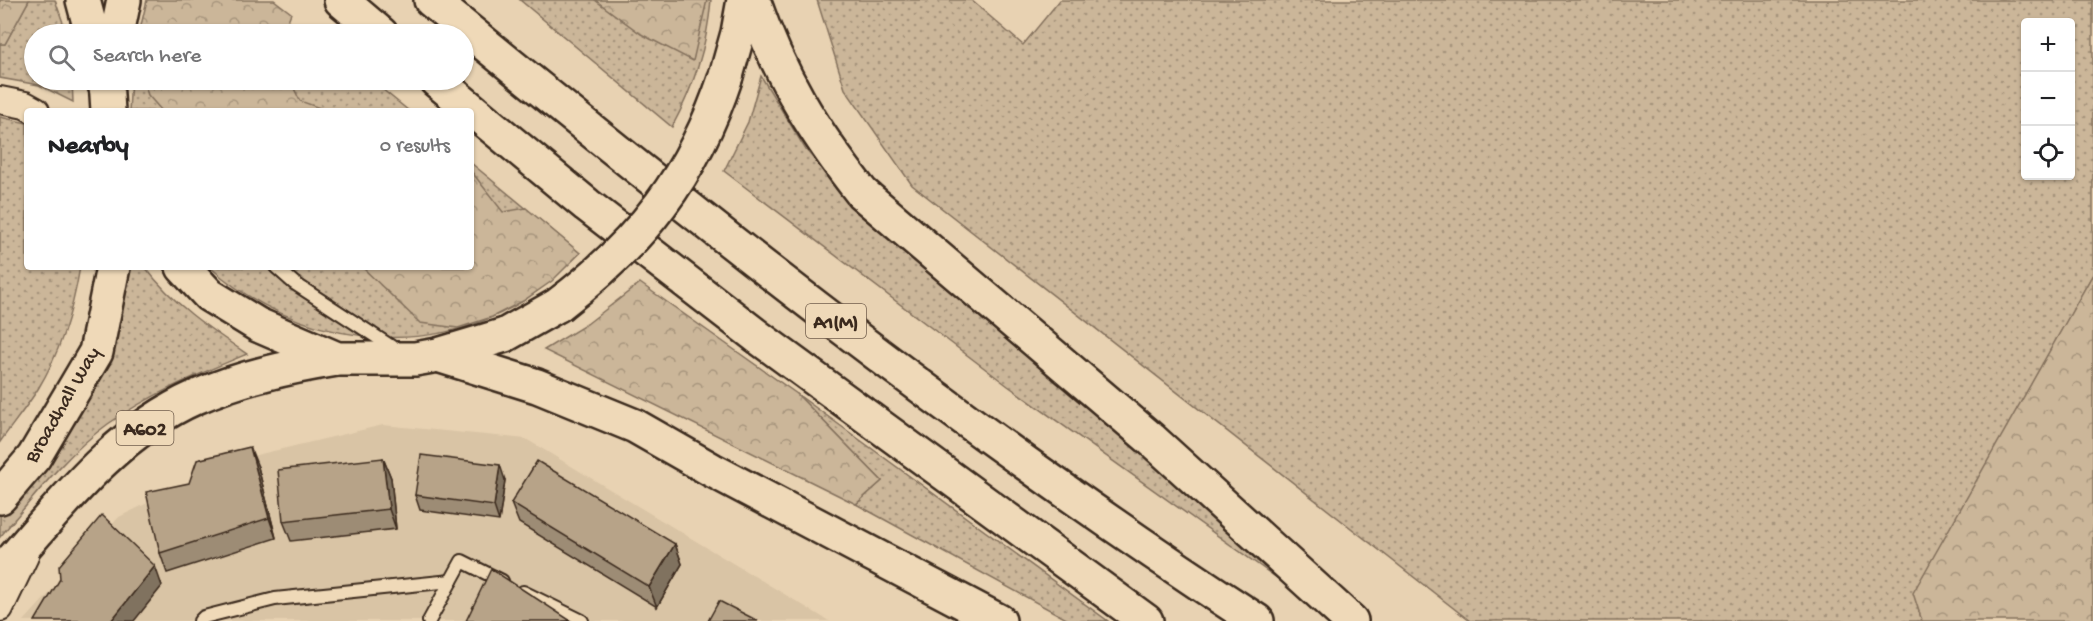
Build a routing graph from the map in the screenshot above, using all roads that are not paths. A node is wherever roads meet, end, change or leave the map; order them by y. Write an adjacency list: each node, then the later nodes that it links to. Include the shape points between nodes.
1 (83, 0): 7 (highway)
2 (124, 0): 8 (highway)
3 (341, 0): 9 (highway)
4 (430, 0): 10 (highway, A1(M))
5 (744, 0): 20 (highway, bridge, via 712,118 675,186 621,253 558,304 505,334)
6 (753, 0): 33 (highway, via 769,47 797,102 862,193 1151,439)
7 (89, 24)
8 (119, 24)
9 (369, 24)
10 (459, 24)
11 (474, 36): 32 (highway, A1(M), via 623,158 863,342 1138,544)
12 (448, 90): 15 (highway, A1(M))
13 (0, 100): 14 (street)
14 (30, 108)
15 (470, 108)
16 (474, 111): 31 (highway, A1(M), via 758,337)
17 (112, 270): 22 (highway, Broadhall Way, via 96,352 34,457)
18 (186, 270): 21 (highway, via 209,295 258,325)
19 (279, 270): 20 (lane, via 379,340)
20 (426, 357): 21 (highway); 30 (highway, via 537,386 635,426)
21 (337, 359): 23 (highway, A602, via 281,368 194,398 118,447)
22 (0, 497)
23 (35, 534): 24 (highway, A602); 26 (street)
24 (0, 574)
25 (451, 581): 27 (lane, via 275,599); 28 (lane); 29 (lane, via 462,561)
26 (0, 608)
27 (200, 621)
28 (429, 621)
29 (582, 621)
30 (999, 621)
31 (1146, 621)
32 (1257, 621)
33 (1351, 621)

